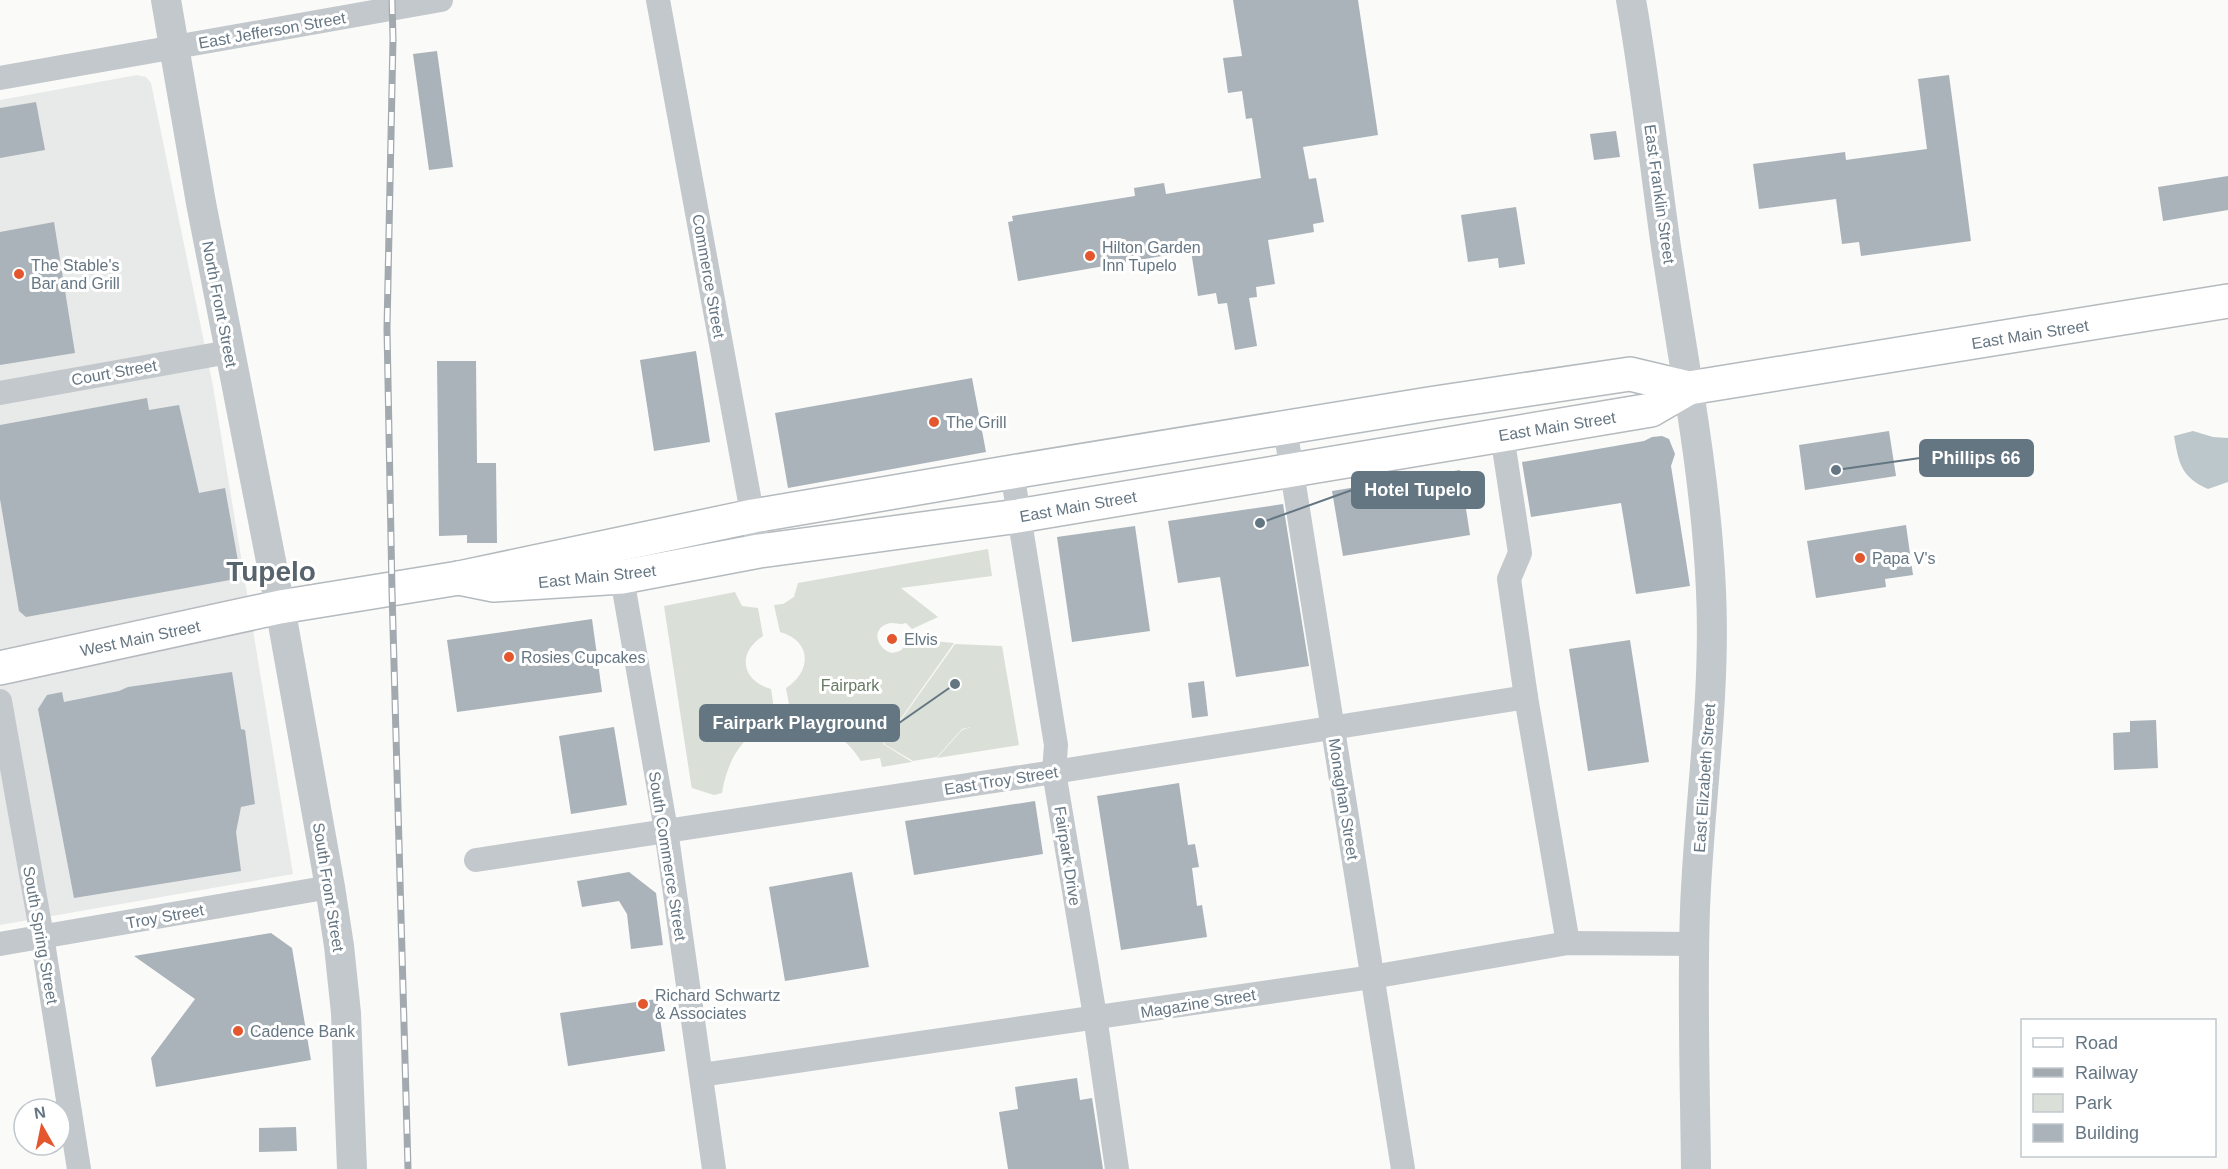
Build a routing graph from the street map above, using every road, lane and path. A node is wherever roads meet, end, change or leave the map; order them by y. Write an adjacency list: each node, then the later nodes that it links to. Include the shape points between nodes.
1 (166, 0): 5 (street, North Front Street)
2 (441, 0): 5 (street, East Jefferson Street)
3 (658, 0): 15 (street, Commerce Street)
4 (1631, 0): 9 (street, East Franklin Street)
5 (174, 48): 6 (street, East Jefferson Street); 8 (street, North Front Street)
6 (0, 78)
7 (2228, 301): 9 (main road, East Main Street)
8 (229, 352): 10 (street, Court Street); 21 (street, North Front Street)
9 (1689, 388): 11 (main road, East Main Street, via 1630,374); 12 (main road, East Main Street, via 1651,410); 33 (street, East Elizabeth Street, via 1706,524 1713,656)
10 (0, 393)
11 (1285, 428): 13 (street, Monaghan Street); 14 (main road, East Main Street)
12 (1502, 435): 13 (main road, East Main Street); 23 (street, via 1520,553 1509,579)
13 (1291, 470): 16 (main road, East Main Street); 25 (street, Monaghan Street)
14 (1012, 472): 15 (main road, East Main Street); 16 (street, Fairpark Drive)
15 (753, 516): 17 (main road, East Main Street); 18 (street, Commerce Street)
16 (1018, 516): 18 (main road, East Main Street); 26 (street, Fairpark Drive, via 1056,746)
17 (617, 545): 19 (street, South Commerce Street); 20 (main road, East Main Street)
18 (759, 552): 19 (main road, East Main Street)
19 (622, 577): 20 (main road, East Main Street, via 494,585); 27 (street, South Commerce Street)
20 (459, 579): 21 (main road, East Main Street)
21 (280, 607): 22 (main road, West Main Street); 29 (street, South Front Street)
22 (0, 668)
23 (1526, 697): 25 (street, East Troy Street); 32 (street)
24 (0, 701): 30 (street, South Spring Street)
25 (1332, 727): 26 (street, East Troy Street); 34 (street, Monaghan Street)
26 (1054, 772): 27 (street, East Troy Street); 35 (street, Fairpark Drive)
27 (666, 830): 28 (street, East Troy Street); 36 (street, South Commerce Street)
28 (476, 860)
29 (330, 887): 30 (street, Troy Street); 38 (street, South Front Street, via 346,1013)
30 (42, 936): 31 (street, Troy Street); 37 (street, South Spring Street)
31 (0, 944)
32 (1569, 944): 33 (street, Magazine Street); 34 (street, Magazine Street)
33 (1695, 944): 42 (street, East Elizabeth Street)
34 (1372, 977): 35 (street, Magazine Street); 41 (street, Monaghan Street)
35 (1095, 1017): 36 (street, Magazine Street); 40 (street, Fairpark Drive)
36 (701, 1075): 39 (street, South Commerce Street)
37 (79, 1169)
38 (352, 1169)
39 (714, 1169)
40 (1118, 1169)
41 (1403, 1169)
42 (1696, 1169)

